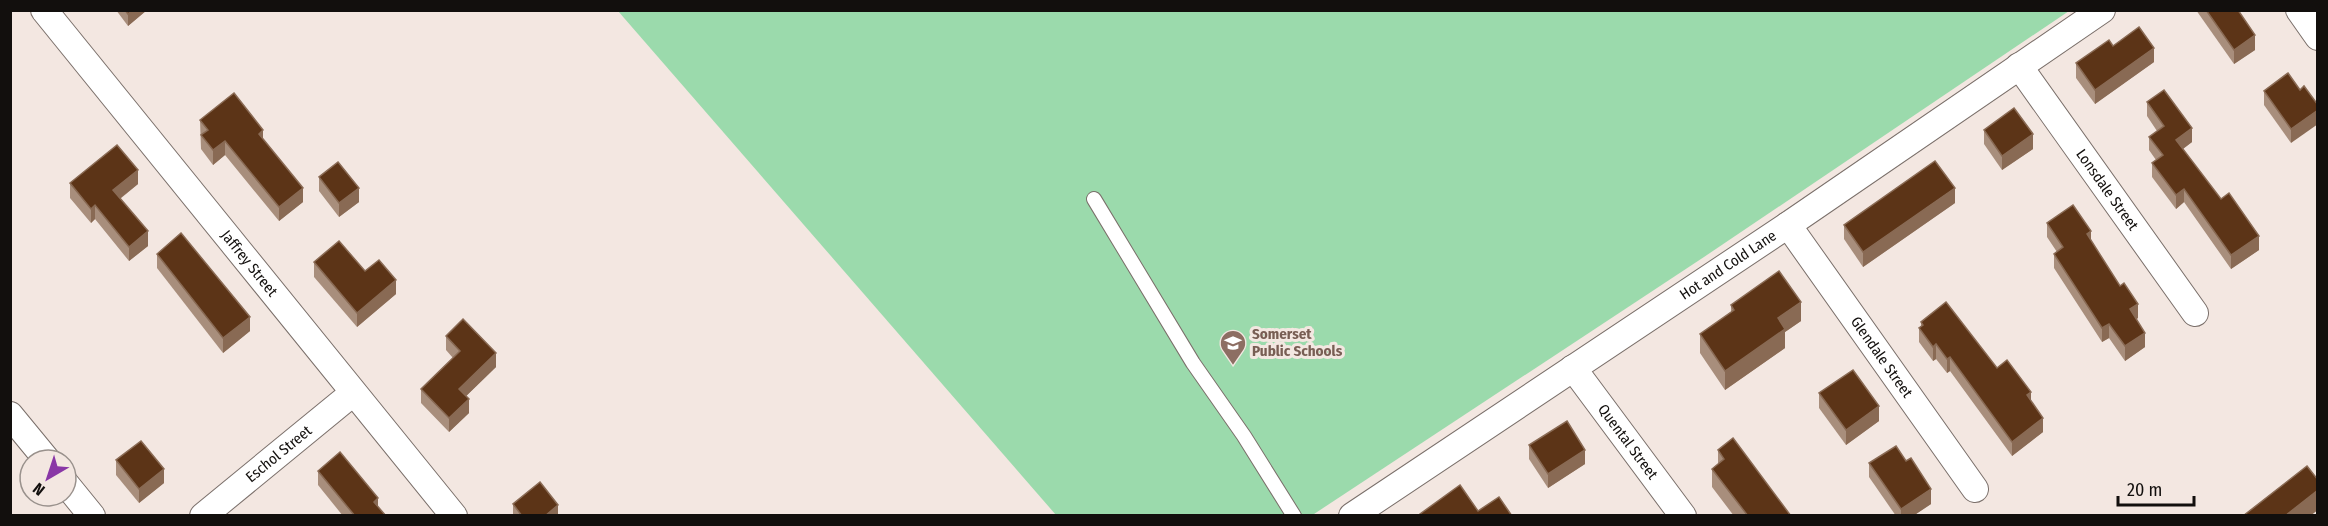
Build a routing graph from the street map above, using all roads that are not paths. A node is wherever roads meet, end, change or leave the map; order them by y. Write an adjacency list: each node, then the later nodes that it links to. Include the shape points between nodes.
1 (44, 10): 10 (street, Jaffrey Street)
2 (2102, 10): 5 (street, Hot and Cold Lane)
3 (2299, 10): 4 (street)
4 (2318, 37)
5 (2019, 66): 7 (street, Hot and Cold Lane); 8 (street, Lonsdale Street)
6 (1094, 198): 18 (lane, via 1192,363)
7 (1788, 225): 9 (street, Hot and Cold Lane); 13 (street, Glendale Street)
8 (2194, 313)
9 (1573, 368): 19 (street, Hot and Cold Lane); 20 (street, Quental Street)
10 (353, 393): 16 (street, Eschol Street); 17 (street, Jaffrey Street)
11 (10, 415): 12 (street)
12 (37, 448)
13 (1975, 489)
14 (78, 499): 15 (street)
15 (92, 516)
16 (203, 516)
17 (454, 516)
18 (1294, 516)
19 (1352, 516)
20 (1683, 516)

